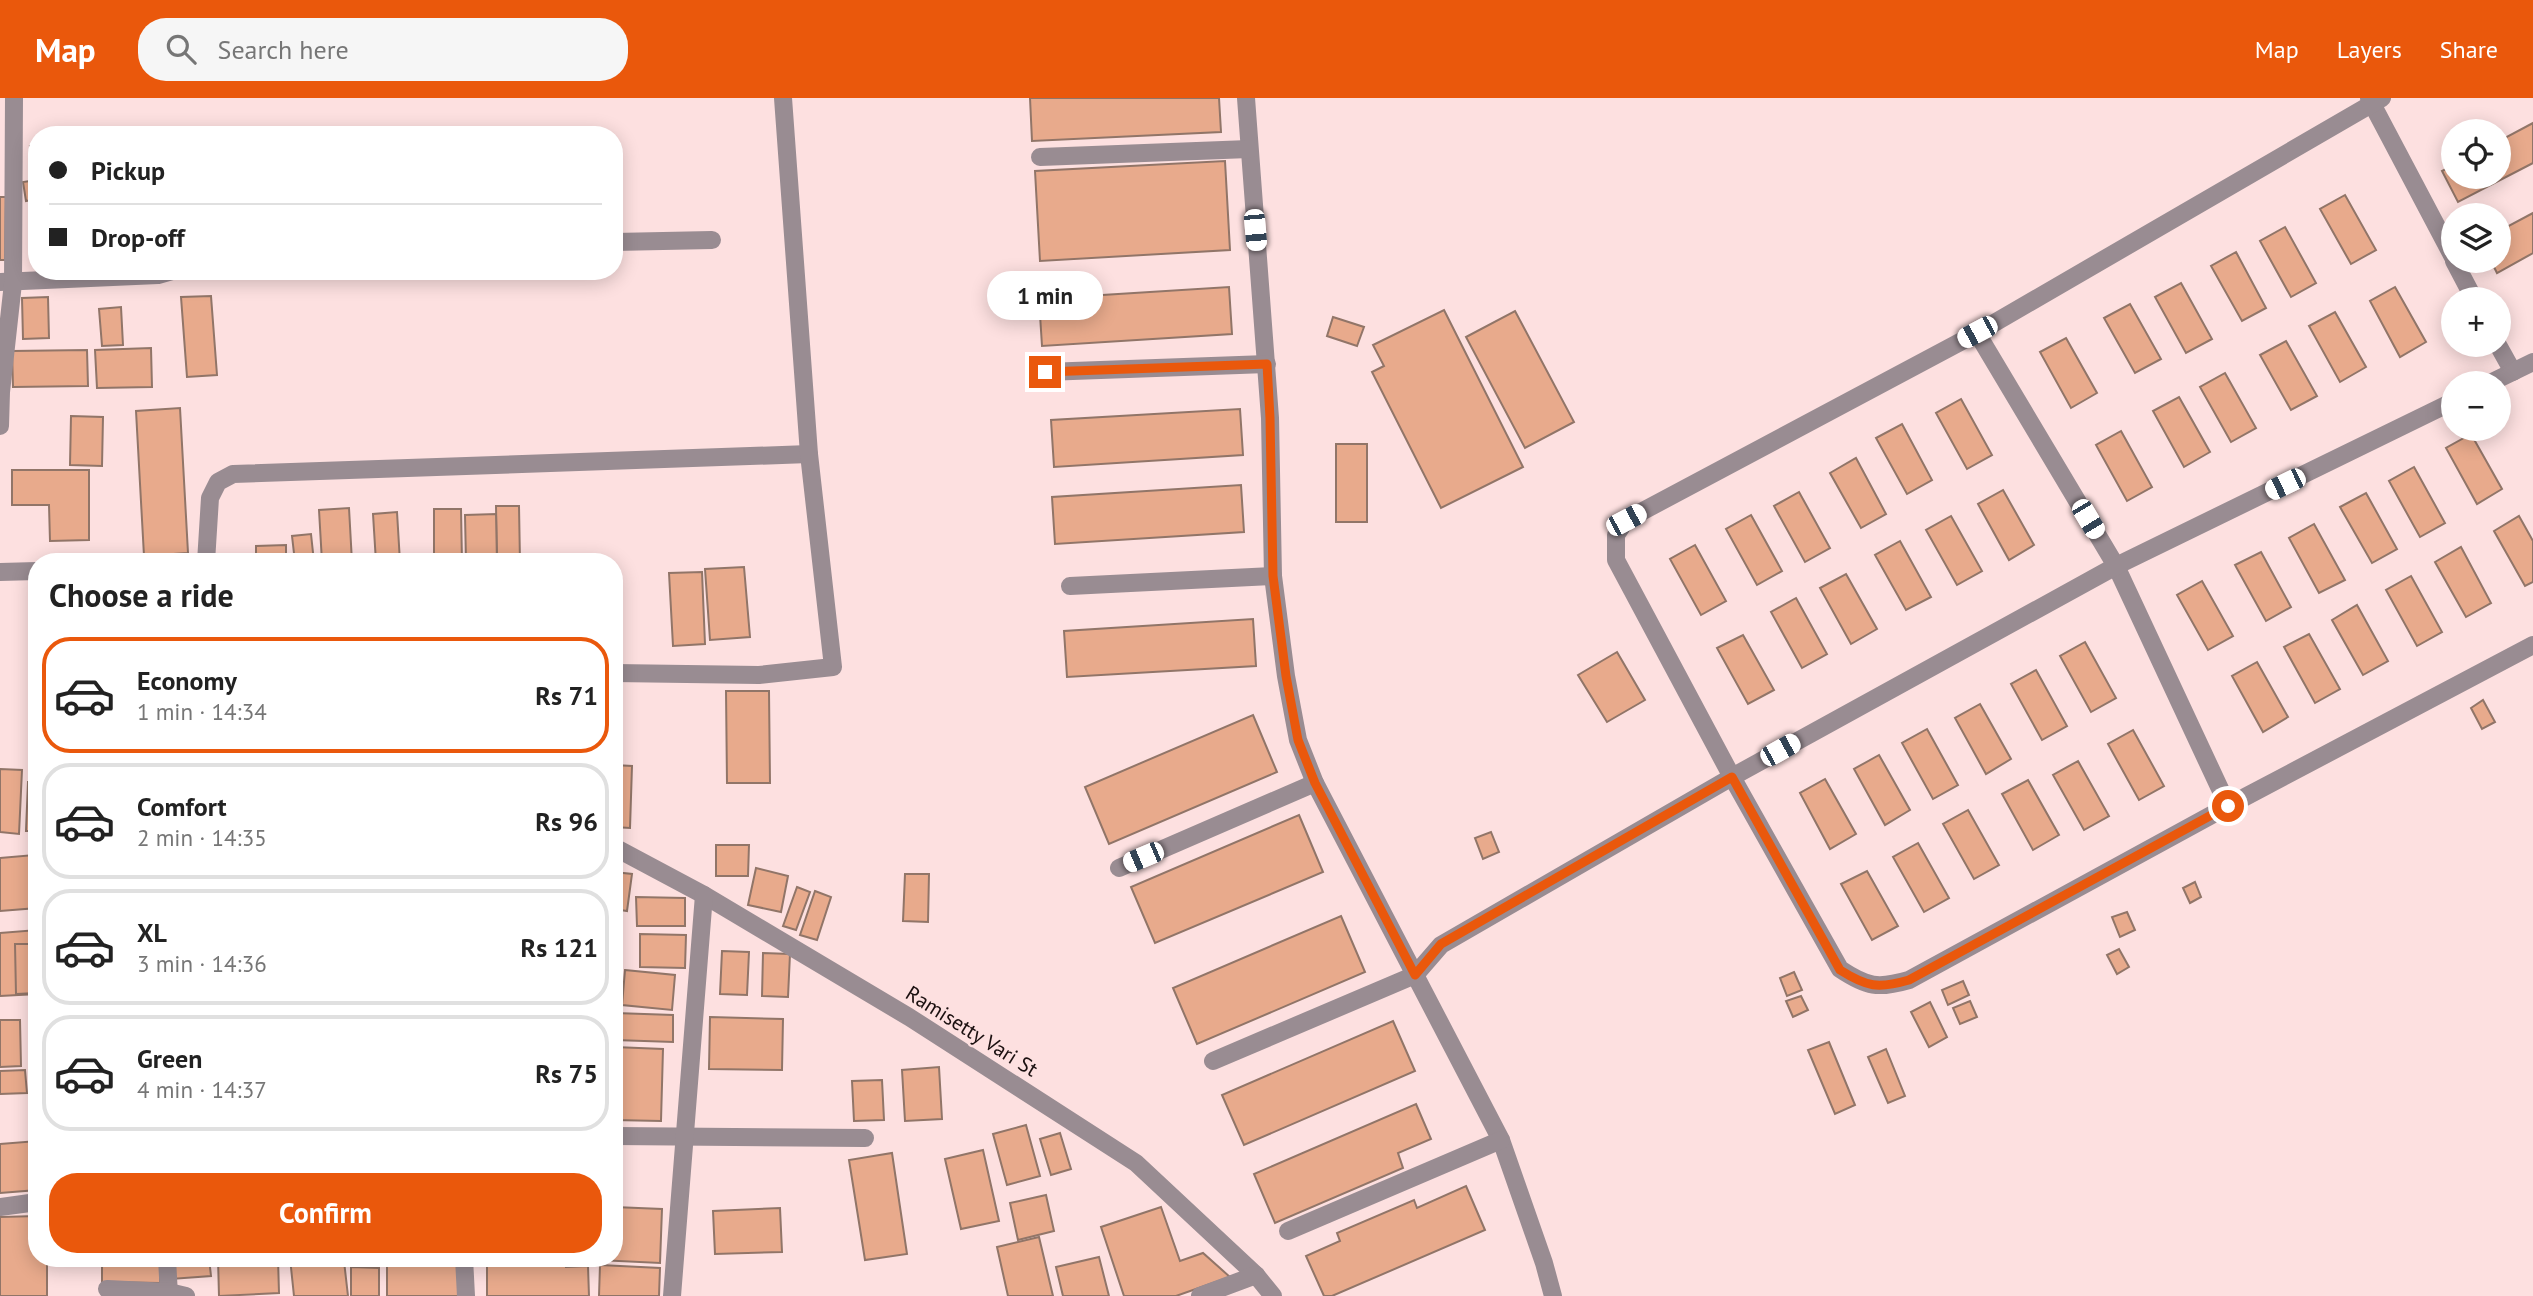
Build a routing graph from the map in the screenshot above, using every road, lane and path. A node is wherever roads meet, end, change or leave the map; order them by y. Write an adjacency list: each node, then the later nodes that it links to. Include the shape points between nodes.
1 (14, 98): 11 (street)
2 (783, 98): 21 (street)
3 (1246, 98): 5 (street)
4 (2374, 100): 7 (street); 12 (street)
5 (1248, 149): 6 (street); 15 (street)
6 (1040, 157)
7 (2441, 234)
8 (712, 240): 9 (street)
9 (623, 242)
10 (50, 280): 11 (street)
11 (7, 282): 18 (street)
12 (1977, 332): 23 (street); 30 (street, via 1626,520 1616,535 1616,560)
13 (2505, 357): 17 (street)
14 (2533, 362): 17 (street)
15 (1267, 364): 16 (street); 26 (street)
16 (1045, 372)
17 (2513, 372)
18 (0, 392): 20 (street)
19 (2441, 407): 23 (street)
20 (0, 426)
21 (809, 454): 22 (street, via 233,474 218,482 210,498); 29 (street, via 833,667 759,675)
22 (207, 553)
23 (2116, 566): 30 (street); 32 (street)
24 (28, 571): 25 (street)
25 (0, 572)
26 (1273, 576): 27 (street); 31 (street, via 1298,740)
27 (1070, 586)
28 (2533, 645): 32 (street)
29 (623, 673)
30 (1732, 777): 32 (street, via 1840,970 1860,983 1885,987 1909,980); 36 (street, via 1441,944)
31 (1315, 783): 34 (street); 36 (street)
32 (2228, 806)
33 (623, 852): 35 (street, Ramisetty Vari St)
34 (1119, 868)
35 (704, 895): 38 (street); 47 (street, Ramisetty Vari St, via 909,1017 1136,1163)
36 (1415, 975): 37 (street); 41 (street)
37 (1213, 1060)
38 (685, 1135): 39 (street); 40 (street); 51 (street)
39 (623, 1136)
40 (865, 1138)
41 (1501, 1140): 44 (street); 54 (street)
42 (28, 1203): 43 (street)
43 (0, 1207)
44 (1288, 1231)
45 (169, 1267): 49 (street)
46 (464, 1267): 50 (street)
47 (1256, 1275): 52 (street); 53 (street, Ramisetty Vari St)
48 (107, 1289): 49 (street)
49 (175, 1295)
50 (466, 1296)
51 (672, 1296)
52 (1200, 1296)
53 (1273, 1296)
54 (1553, 1296)

